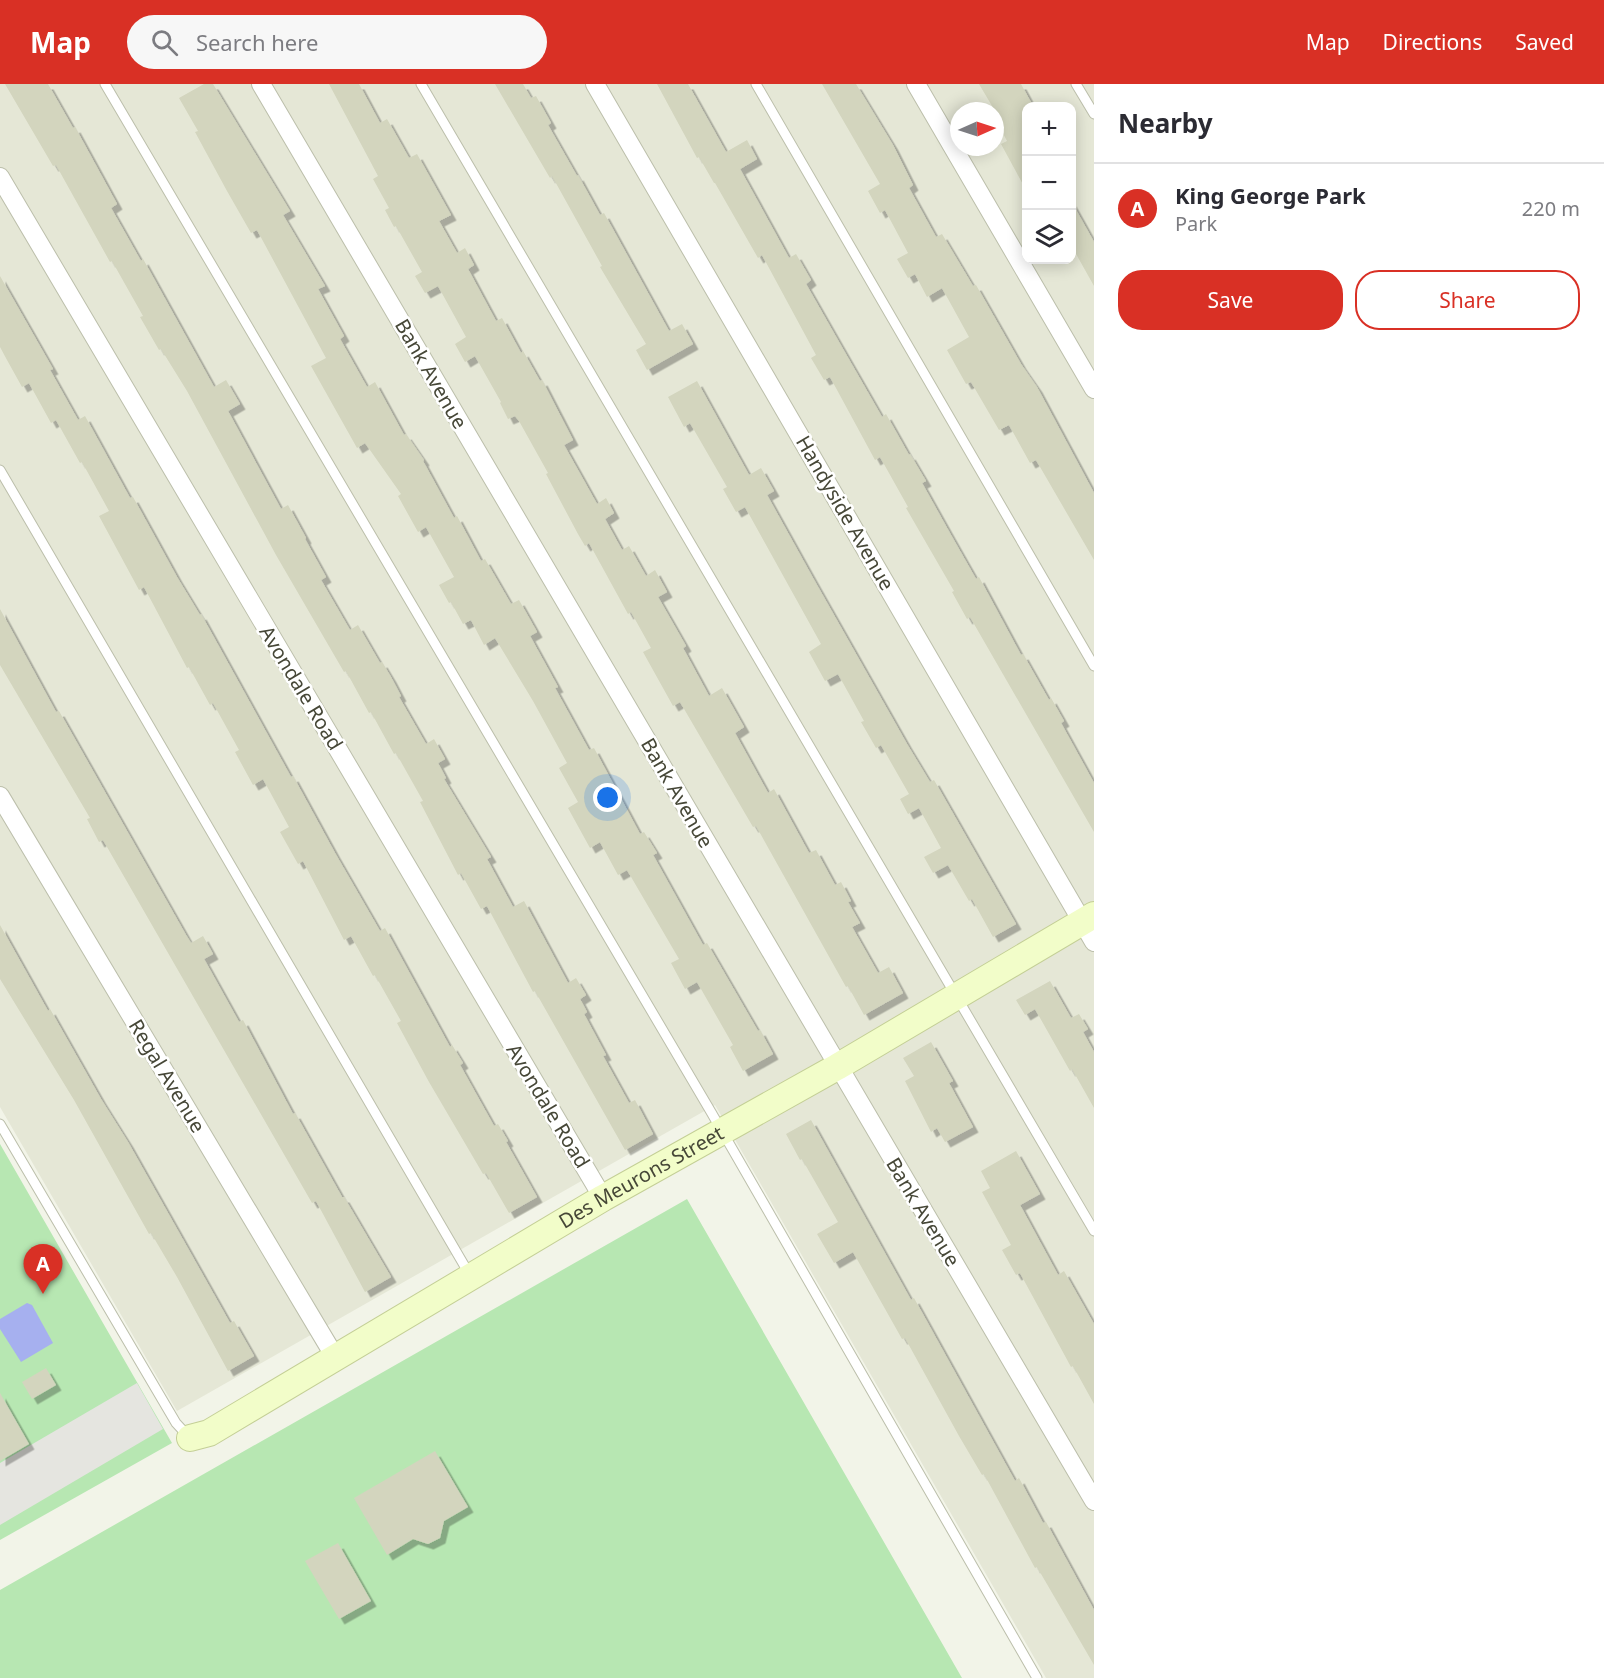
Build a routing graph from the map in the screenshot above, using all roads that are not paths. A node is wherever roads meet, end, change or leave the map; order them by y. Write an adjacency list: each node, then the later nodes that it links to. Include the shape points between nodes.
1 (105, 84): 18 (lane)
2 (261, 84): 16 (street, Bank Avenue)
3 (421, 84): 15 (lane)
4 (596, 84): 14 (street, Handyside Avenue)
5 (756, 84): 12 (lane)
6 (916, 84): 10 (street)
7 (1076, 84): 8 (lane)
8 (1094, 114)
9 (0, 177): 19 (street, Avondale Road)
10 (1094, 389)
11 (0, 470): 21 (lane)
12 (1094, 666)
13 (0, 796): 22 (street, Regal Avenue)
14 (1090, 926): 15 (street, Des Meurons Street)
15 (956, 996): 16 (street, Des Meurons Street); 20 (lane)
16 (837, 1066): 18 (street, Des Meurons Street); 24 (street, Bank Avenue)
17 (0, 1124): 23 (lane, via 176,1423)
18 (723, 1131): 19 (street, Des Meurons Street); 25 (lane)
19 (603, 1198): 21 (street, Des Meurons Street)
20 (1094, 1231)
21 (471, 1277): 22 (street, Des Meurons Street)
22 (335, 1357): 23 (street, Des Meurons Street, via 209,1433)
23 (190, 1438)
24 (1094, 1501)
25 (1037, 1678)

